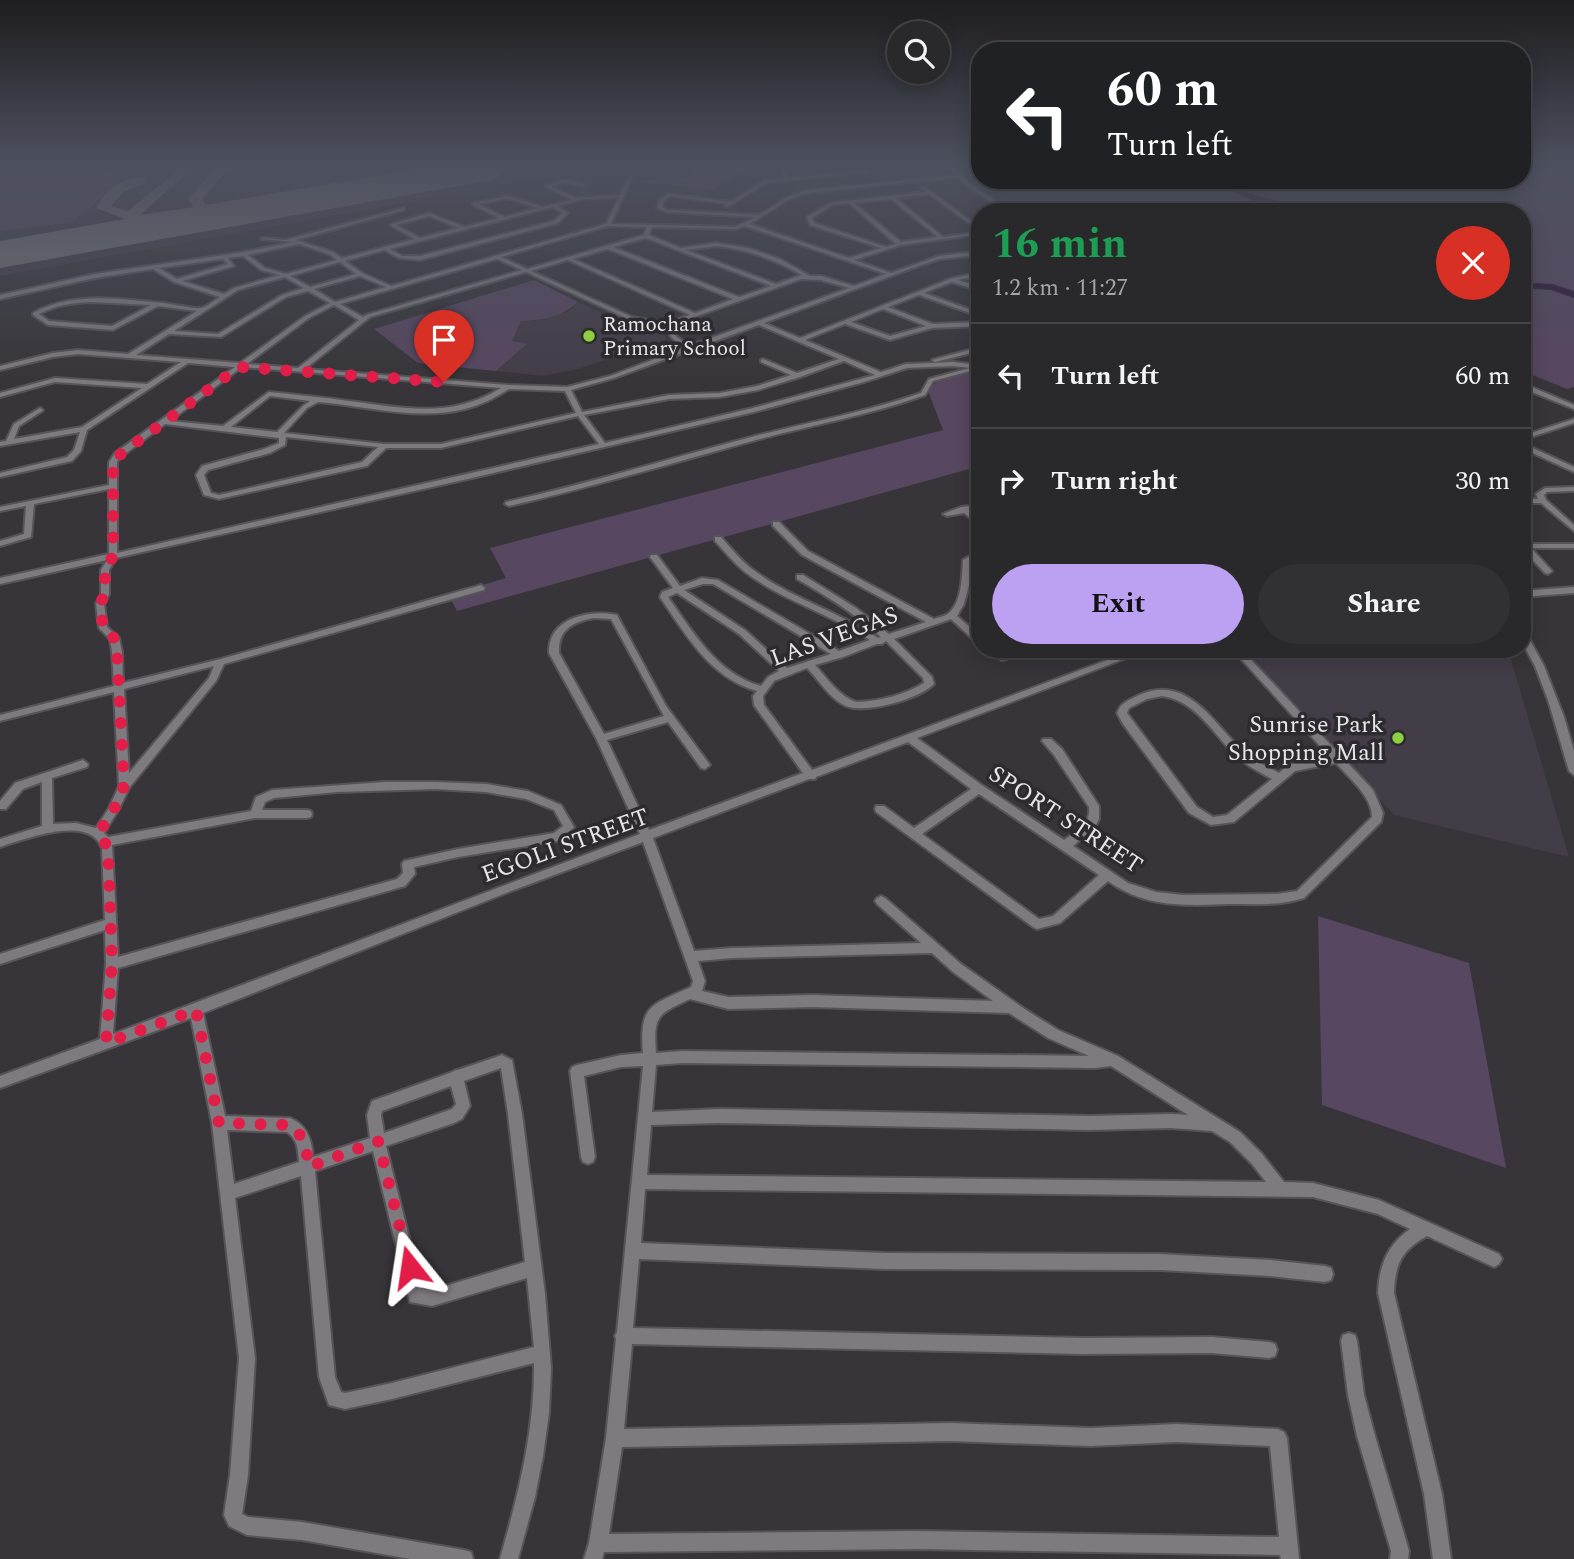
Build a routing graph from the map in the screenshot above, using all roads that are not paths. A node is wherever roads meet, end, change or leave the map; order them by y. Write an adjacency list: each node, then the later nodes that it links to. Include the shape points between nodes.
1 (308, 238): 15 (street)
2 (312, 238): 15 (street)
3 (416, 238): 14 (street)
4 (428, 238): 14 (street)
5 (499, 238): 19 (street, via 415,258)
6 (566, 238): 24 (street)
7 (640, 238): 17 (street)
8 (651, 238): 20 (street)
9 (783, 238): 27 (street)
10 (856, 238): 18 (street)
11 (893, 238): 16 (street)
12 (942, 238): 16 (street)
13 (263, 239): 15 (street)
14 (420, 240): 19 (street)
15 (297, 242): 21 (street); 26 (street)
16 (900, 244): 18 (street)
17 (610, 247): 25 (street); 45 (street)
18 (886, 247): 27 (street)
19 (387, 249): 26 (street)
20 (683, 250): 33 (street, via 704,244 736,246); 37 (street)
21 (244, 254): 23 (street); 32 (street, via 263,269)
22 (971, 254): 31 (street, via 931,260)
23 (224, 257): 28 (street); 36 (street, via 232,265)
24 (499, 258): 29 (street); 39 (street)
25 (568, 258): 29 (street); 51 (street)
26 (341, 260): 30 (street); 32 (street)
27 (848, 260): 31 (street)
28 (155, 268): 36 (street); 44 (street)
29 (527, 270): 52 (street); 56 (street, via 629,318)
30 (360, 274): 39 (street); 41 (street)
31 (890, 274): 40 (street)
32 (285, 275): 41 (street); 43 (street, via 242,286)
33 (807, 276): 37 (street); 40 (street)
34 (971, 276): 35 (street)
35 (952, 280): 38 (street); 42 (street)
36 (176, 281): 43 (street)
37 (776, 286): 45 (street)
38 (971, 286)
39 (390, 288): 46 (street)
40 (855, 288): 54 (street)
41 (306, 289): 46 (street); 58 (street, via 270,302 219,335)
42 (918, 293): 48 (street); 50 (street)
43 (224, 296): 49 (street)
44 (0, 297)
45 (738, 299): 51 (street)
46 (333, 304): 52 (street); 70 (street, via 307,317)
47 (156, 305): 47 (street, via 83,300 43,308 35,314 51,323 115,328); 49 (street)
48 (883, 307): 53 (street); 57 (street)
49 (204, 310): 58 (street)
50 (971, 312)
51 (695, 314): 56 (street)
52 (362, 319): 73 (street)
53 (845, 322): 57 (street, via 890,338); 59 (street)
54 (760, 323): 59 (street); 60 (street)
55 (971, 324): 57 (street)
56 (666, 325): 60 (street)
57 (932, 326)
58 (166, 332): 63 (street)
59 (800, 340): 64 (street)
60 (689, 349): 78 (street)
61 (971, 351): 62 (street)
62 (963, 353): 67 (street); 68 (street)
63 (128, 357): 66 (street); 71 (street, via 68,353)
64 (845, 359): 74 (street); 75 (street)
65 (763, 361): 75 (street)
66 (185, 362): 70 (street); 76 (street)
67 (917, 364): 68 (street); 74 (street)
68 (963, 365): 69 (street)
69 (971, 366)
70 (239, 367): 73 (street); 88 (street)
71 (0, 368)
72 (971, 370): 105 (street, via 931,380 923,394 873,410)
73 (298, 371): 77 (street)
74 (879, 374): 95 (street, via 805,397)
75 (798, 376): 86 (street, via 720,395 669,397)
76 (148, 386): 82 (street, via 49,380); 89 (street)
77 (508, 387): 78 (street); 83 (street, via 489,401 450,412)
78 (567, 389): 86 (street)
79 (1531, 389): 80 (street)
80 (1538, 392): 81 (street); 84 (street)
81 (1531, 394)
82 (0, 395)
83 (317, 400): 90 (street, via 269,394); 92 (street)
84 (1574, 407)
85 (40, 410): 93 (street, via 16,425)
86 (580, 414): 95 (street); 96 (street, via 441,446)
87 (1574, 421): 91 (street)
88 (164, 422): 90 (street); 100 (street, via 113,462)
89 (84, 429): 93 (street); 99 (street, via 77,452 69,458)
90 (224, 429): 92 (street)
91 (1531, 435)
92 (280, 436): 96 (street); 96 (street, via 283,444 272,450 205,468 200,475 208,495 364,464)
93 (9, 442): 94 (street)
94 (0, 444)
95 (602, 444): 116 (street)
96 (384, 446)
97 (1531, 449): 98 (street)
98 (1573, 469)
99 (0, 475)
100 (113, 486): 104 (street); 116 (street)
101 (1574, 489): 103 (street, via 1545,490 1540,494)
102 (1531, 501): 103 (street)
103 (1543, 501): 110 (street)
104 (30, 503): 107 (street); 112 (street, via 28,535)
105 (509, 504)
106 (971, 508): 108 (street)
107 (0, 509)
108 (947, 514)
109 (775, 524): 129 (street, via 805,553)
110 (1574, 529)
111 (719, 539): 132 (street, via 751,572)
112 (0, 544)
113 (1531, 545): 114 (street)
114 (1574, 546)
115 (1531, 553): 119 (street)
116 (113, 556): 121 (street); 140 (street, via 105,570 100,604 103,628 114,638)
117 (654, 557): 126 (street)
118 (971, 558): 122 (street)
119 (1548, 571)
120 (800, 577): 131 (street, via 841,599)
121 (0, 581)
122 (966, 582): 123 (street); 128 (street)
123 (971, 582)
124 (481, 588): 137 (street)
125 (1574, 590): 127 (street)
126 (680, 591): 134 (street, via 702,581 718,583); 139 (street, via 742,632); 141 (street, via 663,597 711,661 741,684)
127 (1531, 593)
128 (952, 616): 129 (street, LAS VEGAS); 130 (street)
129 (931, 621): 131 (street, LAS VEGAS)
130 (971, 633)
131 (891, 638): 132 (street, LAS VEGAS); 138 (street, via 927,677 926,687 854,706)
132 (879, 642): 134 (street, LAS VEGAS)
133 (1531, 648): 150 (street, via 1554,697)
134 (840, 655): 138 (street, LAS VEGAS)
135 (1122, 658): 145 (street, EGOLI STREET)
136 (1245, 658): 147 (street, SPORT STREET)
137 (220, 662): 140 (street); 154 (street, via 214,679)
138 (810, 666): 139 (street, LAS VEGAS)
139 (785, 672): 141 (street, LAS VEGAS, via 771,679)
140 (117, 687): 142 (street); 154 (street)
141 (764, 690): 152 (street, LAS VEGAS, via 758,695 759,705)
142 (0, 718)
143 (669, 718): 144 (street); 144 (street, via 614,617 569,624 553,638 554,653); 149 (street)
144 (601, 738): 162 (street)
145 (910, 738): 152 (street, EGOLI STREET); 155 (street, SPORT STREET)
146 (1047, 741): 165 (street, via 1097,814 1094,822)
147 (1340, 759): 153 (street, via 1292,768); 166 (street, SPORT STREET, via 1369,793 1377,819 1300,895 1277,899 1156,897 1124,886)
148 (83, 764): 151 (street)
149 (705, 765)
150 (1574, 771)
151 (47, 776): 156 (street, via 19,786); 160 (street)
152 (811, 776): 162 (street, EGOLI STREET)
153 (1279, 778): 153 (street, via 1230,819 1211,821 1193,810 1127,722 1122,713 1125,706 1153,694 1170,693 1201,709 1239,753)
154 (124, 786): 163 (street)
155 (979, 789): 161 (street); 165 (street, SPORT STREET)
156 (2, 806)
157 (880, 809): 161 (street)
158 (255, 814): 159 (street); 163 (street); 172 (street, via 260,800 272,793 478,786 551,802 562,810 569,827 557,837 408,864 406,880 390,887)
159 (307, 814)
160 (48, 829): 163 (street, via 69,828); 164 (street)
161 (915, 833): 166 (street, via 1037,924 1056,920)
162 (648, 837): 170 (street); 175 (street, EGOLI STREET)
163 (101, 838): 168 (street, via 108,847)
164 (0, 843)
165 (1065, 846): 166 (street, SPORT STREET)
166 (1108, 874)
167 (881, 901): 169 (street)
168 (110, 923): 171 (street); 172 (street)
169 (936, 948): 170 (street); 174 (street)
170 (691, 957): 173 (street, via 699,987)
171 (0, 959)
172 (112, 964): 176 (street)
173 (691, 994): 174 (street, via 728,1003); 177 (street, via 654,1012 648,1032)
174 (1011, 1007): 178 (street, via 1053,1034)
175 (196, 1010): 176 (street, EGOLI STREET); 182 (street)
176 (106, 1043): 180 (street, EGOLI STREET)
177 (650, 1058): 178 (street); 181 (street); 185 (street, via 577,1071)
178 (1113, 1059): 183 (street)
179 (456, 1076): 184 (street, via 377,1106); 184 (street, via 463,1105 457,1114); 193 (street, via 502,1061 508,1064)
180 (0, 1083)
181 (644, 1119): 183 (street, via 718,1116); 187 (street)
182 (219, 1123): 186 (street, via 290,1125 305,1144); 189 (street)
183 (1213, 1124): 188 (street, via 1244,1145)
184 (378, 1141): 186 (street); 193 (street, via 416,1296 432,1298)
185 (588, 1157)
186 (309, 1167): 189 (street); 198 (street, via 327,1377 335,1399 392,1391)
187 (638, 1182): 188 (street); 191 (street)
188 (1280, 1189): 190 (street, via 1343,1196)
189 (228, 1193): 202 (street, via 247,1358 235,1520 247,1526 338,1536)
190 (1425, 1229): 192 (street); 205 (street, via 1399,1245 1392,1256 1386,1293 1433,1494)
191 (631, 1251): 194 (street, via 884,1261 1266,1266); 195 (street)
192 (1494, 1259)
193 (533, 1268): 198 (street)
194 (1325, 1273)
195 (622, 1336): 197 (street, via 1212,1345); 199 (street)
196 (1349, 1341): 204 (street, via 1356,1395)
197 (1269, 1350)
198 (541, 1353): 203 (street, via 538,1432)
199 (615, 1437): 200 (street); 201 (street, via 951,1432 1278,1438)
200 (596, 1551): 201 (street, via 917,1540)
201 (1289, 1552)
202 (464, 1559)
203 (509, 1559)
204 (1399, 1559)
205 (1442, 1559)

